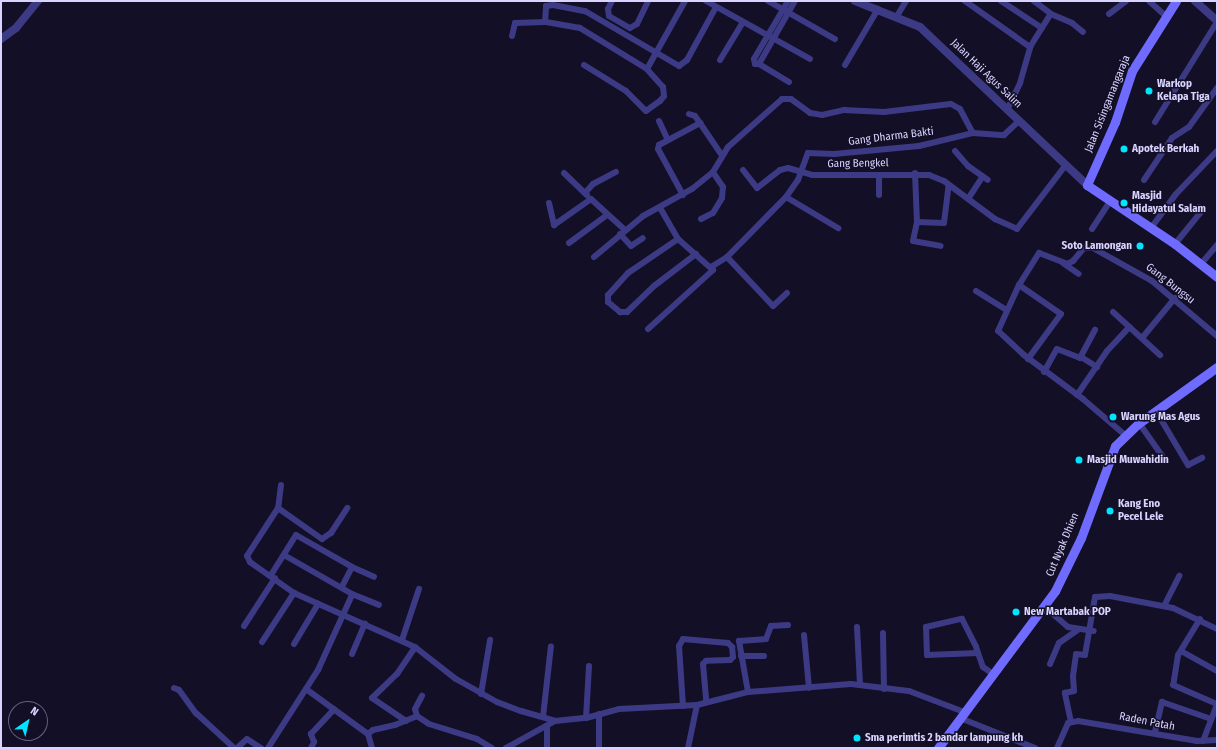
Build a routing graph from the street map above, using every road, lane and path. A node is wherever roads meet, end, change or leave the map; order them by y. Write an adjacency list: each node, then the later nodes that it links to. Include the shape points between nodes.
1 (38, 1): 32 (street, via 16,28)
2 (612, 1): 3 (street, via 608,9 609,16 630,28 637,24)
3 (648, 1)
4 (685, 1): 35 (street)
5 (706, 1): 18 (street)
6 (768, 1): 20 (street)
7 (788, 1): 20 (street)
8 (794, 1): 20 (street)
9 (855, 1): 19 (street, Jalan Haji Agus Salim)
10 (906, 1): 23 (street)
11 (965, 1): 34 (street)
12 (1001, 1): 28 (street)
13 (1034, 1): 21 (street)
14 (1149, 1): 24 (street)
15 (1176, 1): 24 (main road, Jalan Sisingamangaraja)
16 (1195, 1): 25 (street)
17 (1124, 3): 22 (street)
18 (716, 7): 27 (street); 35 (street, via 682,65 675,65)
19 (878, 9): 23 (street, Jalan Haji Agus Salim); 39 (street)
20 (786, 11): 31 (street); 33 (street)
21 (1051, 14): 28 (street); 29 (street, via 1072,22)
22 (1109, 14)
23 (896, 16): 43 (street, Jalan Haji Agus Salim, via 920,27)
24 (1167, 16): 64 (main road, Jalan Sisingamangaraja, via 1135,64 1116,122)
25 (1217, 21): 47 (street)
26 (545, 22): 30 (street, via 515,23); 35 (street, via 548,5 580,9); 40 (street, via 580,28)
27 (743, 22): 31 (street); 37 (street)
28 (1042, 28): 34 (street)
29 (1083, 32)
30 (512, 36)
31 (771, 37): 36 (street); 41 (street, via 753,62)
32 (1, 39)
33 (835, 39)
34 (1030, 47): 43 (street, via 1020,83)
35 (656, 53): 40 (street)
36 (810, 58)
37 (720, 60)
38 (584, 65): 40 (street, via 626,91 646,111 664,96 662,87)
39 (845, 65)
40 (647, 69)
41 (789, 82)
42 (1217, 88): 62 (street, via 1189,127 1172,138)
43 (1007, 110): 46 (street, Jalan Haji Agus Salim)
44 (689, 114): 48 (street, via 695,116)
45 (659, 121): 50 (street)
46 (1018, 122): 49 (street, Gang Dharma Bakti, via 1007,134); 54 (street, Jalan Haji Agus Salim)
47 (1154, 122)
48 (700, 123): 50 (street); 53 (street)
49 (973, 133): 53 (street, via 960,109 951,104 889,112 844,110 816,115 791,98 785,98 777,101); 59 (street, Gang Dharma Bakti, via 919,146 834,154 808,153)
50 (668, 140): 66 (street, via 659,145 658,149)
51 (1217, 150): 79 (street)
52 (955, 151): 70 (street, via 966,164 985,178)
53 (721, 154): 57 (street)
54 (1065, 166): 64 (street, Jalan Haji Agus Salim); 70 (street, Gang Bengkel, via 1016,229 995,219)
55 (743, 170): 59 (street, Gang Bengkel, via 756,188 780,170 788,168)
56 (616, 172): 65 (street, via 593,184)
57 (713, 172): 66 (street); 76 (street, via 723,187 722,198 713,213)
58 (564, 173): 65 (street)
59 (801, 173): 61 (street, Gang Bengkel); 68 (street)
60 (915, 173): 61 (street, Gang Bengkel); 63 (street, Gang Bengkel, via 935,177); 77 (street)
61 (879, 176): 67 (street)
62 (1144, 180)
63 (948, 185): 70 (street, Gang Bengkel); 77 (street, via 944,223)
64 (1087, 185): 71 (main road)
65 (585, 193): 69 (street)
66 (683, 194): 74 (street)
67 (879, 195)
68 (786, 197): 78 (street); 90 (street)
69 (591, 199): 72 (street, via 556,225 552,223); 75 (street)
70 (968, 199)
71 (1110, 201): 79 (main road); 80 (street)
72 (549, 203)
73 (1199, 206): 85 (street, via 1200,213)
74 (660, 208): 81 (street, via 643,216); 83 (street)
75 (607, 215): 81 (street); 84 (street)
76 (701, 220)
77 (916, 222): 87 (street, via 914,241)
78 (838, 228)
79 (1151, 228): 85 (main road)
80 (1092, 230)
81 (623, 232): 82 (street, via 631,246); 89 (street)
82 (643, 238)
83 (678, 239): 88 (street); 88 (street, via 628,273 608,295 608,302 620,312 626,312)
84 (569, 243)
85 (1175, 244): 92 (main road)
86 (1217, 245): 92 (street)
87 (941, 246)
88 (696, 254): 93 (street)
89 (594, 257)
90 (727, 257): 93 (street); 98 (street, via 773,306)
91 (1061, 263): 94 (street); 96 (street, via 1040,252); 99 (street, Gang Bungsu, via 1070,263 1084,248 1090,247 1145,276)
92 (1201, 264): 95 (main road)
93 (711, 267): 103 (street, via 711,274)
94 (1079, 274)
95 (1217, 276)
96 (1019, 284): 100 (street); 109 (street, via 1061,314)
97 (976, 291): 100 (street)
98 (787, 293)
99 (1175, 298): 105 (street, Gang Bungsu); 106 (street)
100 (1006, 310): 109 (street, via 998,331)
101 (1113, 312): 102 (street)
102 (1129, 327): 106 (street); 110 (street)
103 (648, 329)
104 (1096, 330): 108 (street)
105 (1217, 336)
106 (1142, 338): 107 (street)
107 (1160, 355)
108 (1081, 357): 110 (street); 112 (street, via 1076,359 1057,349)
109 (1028, 359): 112 (street)
110 (1097, 367): 113 (street)
111 (1217, 367): 114 (main road, Cut Nyak Dhien)
112 (1044, 372): 113 (street)
113 (1077, 395): 116 (street)
114 (1156, 411): 115 (main road, Cut Nyak Dhien); 117 (street, via 1188,465)
115 (1139, 423): 116 (main road, Cut Nyak Dhien); 118 (street)
116 (1125, 435): 134 (main road, Cut Nyak Dhien, via 1109,458 1081,538)
117 (1202, 458)
118 (1165, 460)
119 (281, 485): 120 (street)
120 (278, 508): 121 (street, via 322,539 331,534); 125 (street, via 247,558)
121 (348, 508)
122 (284, 555): 123 (street, via 296,535); 125 (street); 127 (street)
123 (352, 567): 126 (street); 127 (street)
124 (1179, 576): 133 (street)
125 (273, 577): 129 (street); 139 (street)
126 (374, 577)
127 (342, 587): 130 (street)
128 (420, 589): 146 (street)
129 (294, 593): 131 (street); 148 (street)
130 (352, 594): 132 (street); 135 (street)
131 (318, 604): 135 (street); 149 (street)
132 (379, 605)
133 (1164, 606): 136 (street); 143 (street, via 1110,596 1095,597)
134 (1045, 607): 141 (street, via 1064,624); 160 (main road, Cut Nyak Dhien)
135 (342, 616): 137 (street); 164 (street)
136 (1200, 619): 142 (street); 152 (street)
137 (365, 624): 146 (street); 154 (street)
138 (788, 625): 155 (street, via 771,626 766,639 739,641)
139 (244, 626)
140 (857, 627): 161 (street)
141 (1079, 629): 143 (street); 157 (street, via 1059,643)
142 (1217, 629)
143 (1092, 631): 182 (street, via 1085,655 1076,654 1074,691 1065,693)
144 (882, 633): 165 (street)
145 (804, 635): 163 (street)
146 (402, 640): 151 (street)
147 (490, 640): 167 (street)
148 (262, 642)
149 (294, 644)
150 (551, 646): 177 (street)
151 (415, 647): 167 (street, via 450,675); 180 (street, via 397,674 372,698)
152 (1181, 651): 159 (street); 170 (street, via 1177,658 1173,685)
153 (978, 653): 153 (street, via 962,619 926,627 927,655); 160 (street, via 983,667)
154 (352, 654)
155 (741, 656): 156 (street); 166 (street)
156 (764, 656)
157 (1050, 664)
158 (589, 666): 178 (street)
159 (1217, 671)
160 (993, 674): 175 (main road, Cut Nyak Dhien)
161 (860, 684): 163 (street); 165 (street)
162 (174, 688): 189 (street, via 179,690 196,713)
163 (809, 688): 166 (street)
164 (306, 689): 173 (street); 192 (street)
165 (884, 689): 175 (street, via 922,695)
166 (748, 692): 169 (street)
167 (481, 694): 177 (street)
168 (422, 696): 176 (street, via 414,709)
169 (706, 702): 171 (street); 172 (street, via 703,664 706,661 730,660 733,657 732,647 728,643 683,640 679,646)
170 (1217, 704): 179 (street)
171 (698, 705): 172 (street); 199 (street)
172 (683, 706): 174 (street, via 640,706)
173 (334, 709): 185 (street); 193 (street, via 311,734 314,742)
174 (599, 714): 178 (street); 198 (street)
175 (962, 715): 200 (main road, Cut Nyak Dhien); 201 (street)
176 (417, 716): 180 (street); 188 (street, via 429,724 471,736)
177 (543, 717): 181 (street)
178 (586, 718): 181 (street)
179 (1211, 719): 184 (street, via 1162,702); 187 (street)
180 (406, 721): 185 (street, via 376,728)
181 (555, 721): 183 (street)
182 (1072, 722): 184 (street, Raden Patah); 202 (street, via 1066,727)
183 (547, 726): 196 (street); 197 (street)
184 (1155, 732): 187 (street, Raden Patah)
185 (368, 734): 194 (street)
186 (1217, 740): 187 (street, Raden Patah)
187 (1203, 741)
188 (484, 746): 195 (street)
189 (234, 748)
190 (237, 748): 191 (street, via 248,739)
191 (261, 748)
192 (268, 748)
193 (311, 748)
194 (371, 748)
195 (492, 748)
196 (506, 748)
197 (547, 748)
198 (599, 748)
199 (688, 748)
200 (938, 748)
201 (1035, 748)
202 (1057, 748)

